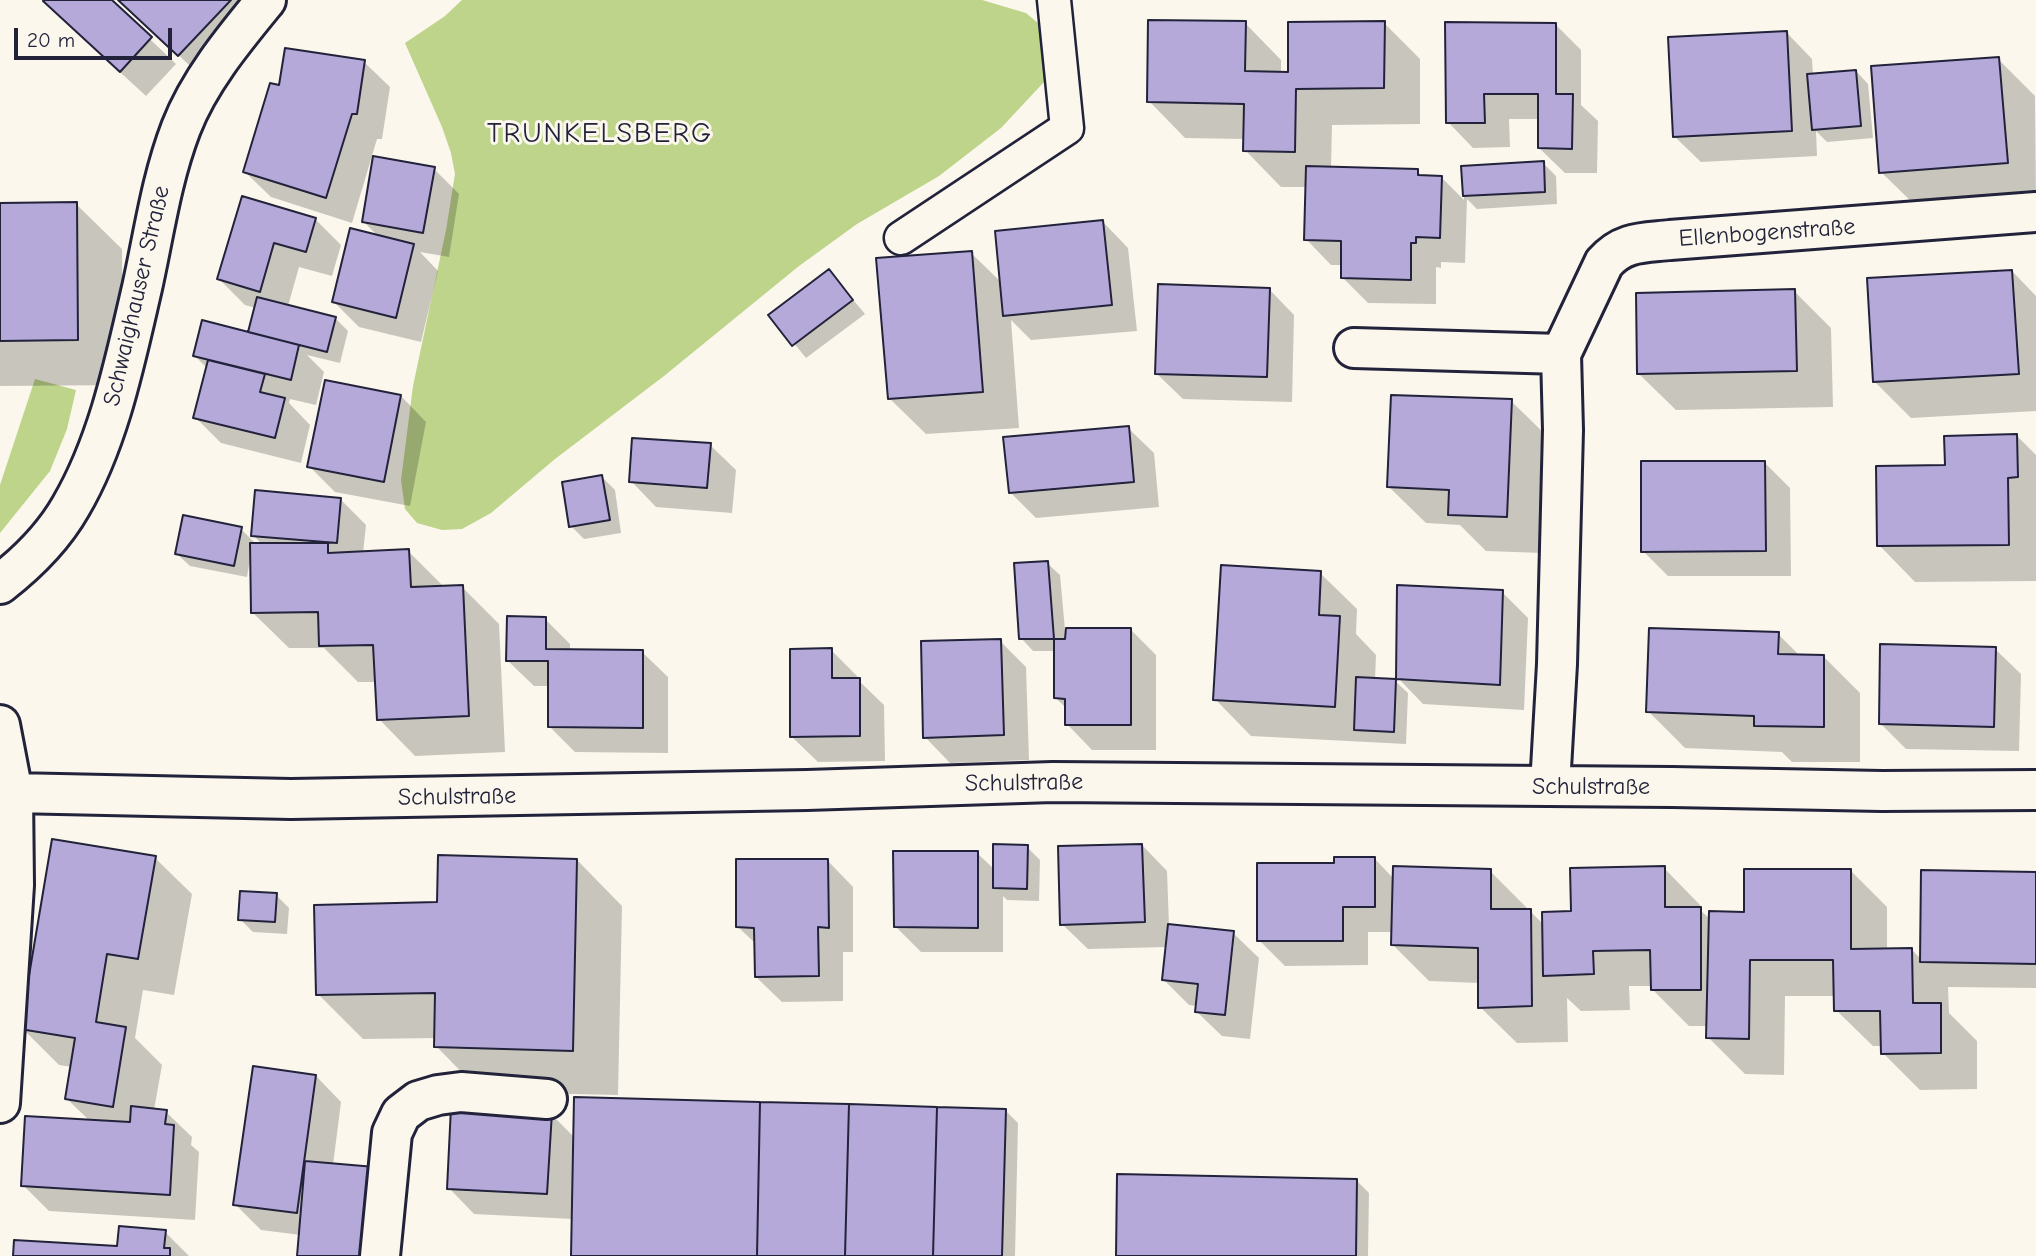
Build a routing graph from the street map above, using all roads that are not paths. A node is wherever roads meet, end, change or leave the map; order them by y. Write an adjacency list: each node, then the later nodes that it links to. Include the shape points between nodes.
1 (266, 0): 7 (street, Schwaighauser Straße, via 219,61 182,126 159,201 111,410 90,468 70,507 42,545)
2 (1054, 0): 4 (lane, via 1067,128)
3 (2036, 212): 6 (street, Ellenbogenstraße, via 1622,247 1604,264)
4 (901, 238)
5 (1354, 348): 6 (street)
6 (1561, 354): 9 (street, Ellenbogenstraße, via 1563,430)
7 (0, 584)
8 (0, 725): 11 (street)
9 (1550, 786): 10 (street, Schulstraße); 11 (street, Schulstraße, via 1053,782 291,799)
10 (2036, 790)
11 (13, 793): 13 (street, via 14,885)
12 (547, 1099): 14 (street, via 461,1092 418,1101 401,1114 391,1133)
13 (0, 1103)
14 (380, 1256)

